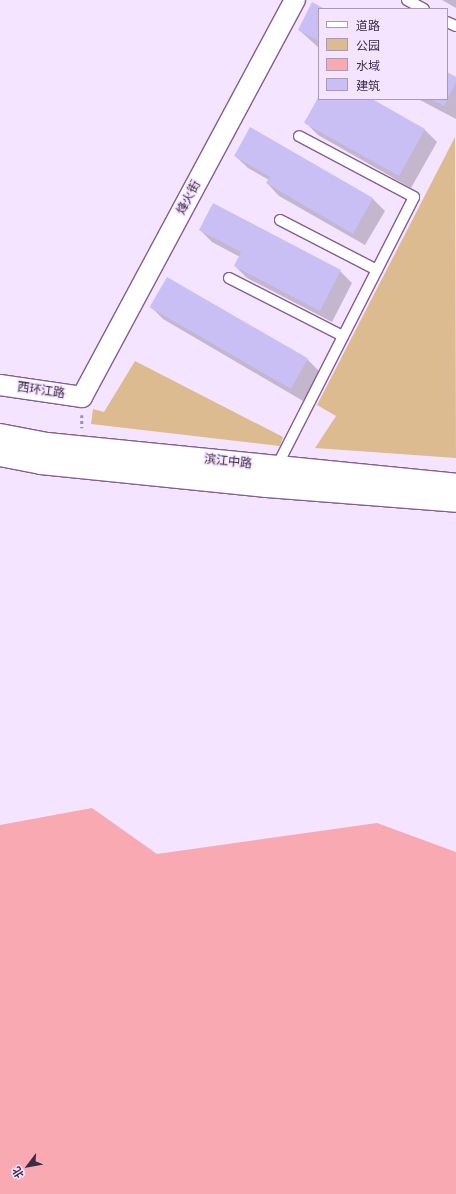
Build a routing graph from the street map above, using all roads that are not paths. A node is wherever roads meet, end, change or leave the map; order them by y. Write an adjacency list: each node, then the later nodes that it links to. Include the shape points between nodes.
1 (295, 0): 10 (street, 烽火街)
2 (407, 0): 3 (lane)
3 (422, 8)
4 (299, 136): 6 (lane, via 414,197)
5 (280, 220): 6 (lane)
6 (377, 270): 8 (lane)
7 (229, 278): 8 (lane)
8 (343, 336): 13 (lane)
9 (0, 385): 10 (street, 西环江路)
10 (82, 397)
11 (0, 435): 13 (main road, 滨江中路, via 83,448)
12 (0, 455): 15 (main road, 滨江中路, via 41,463)
13 (277, 467): 14 (main road, 滨江中路); 15 (lane)
14 (456, 485)
15 (267, 486): 16 (main road, 滨江中路)
16 (456, 501)

